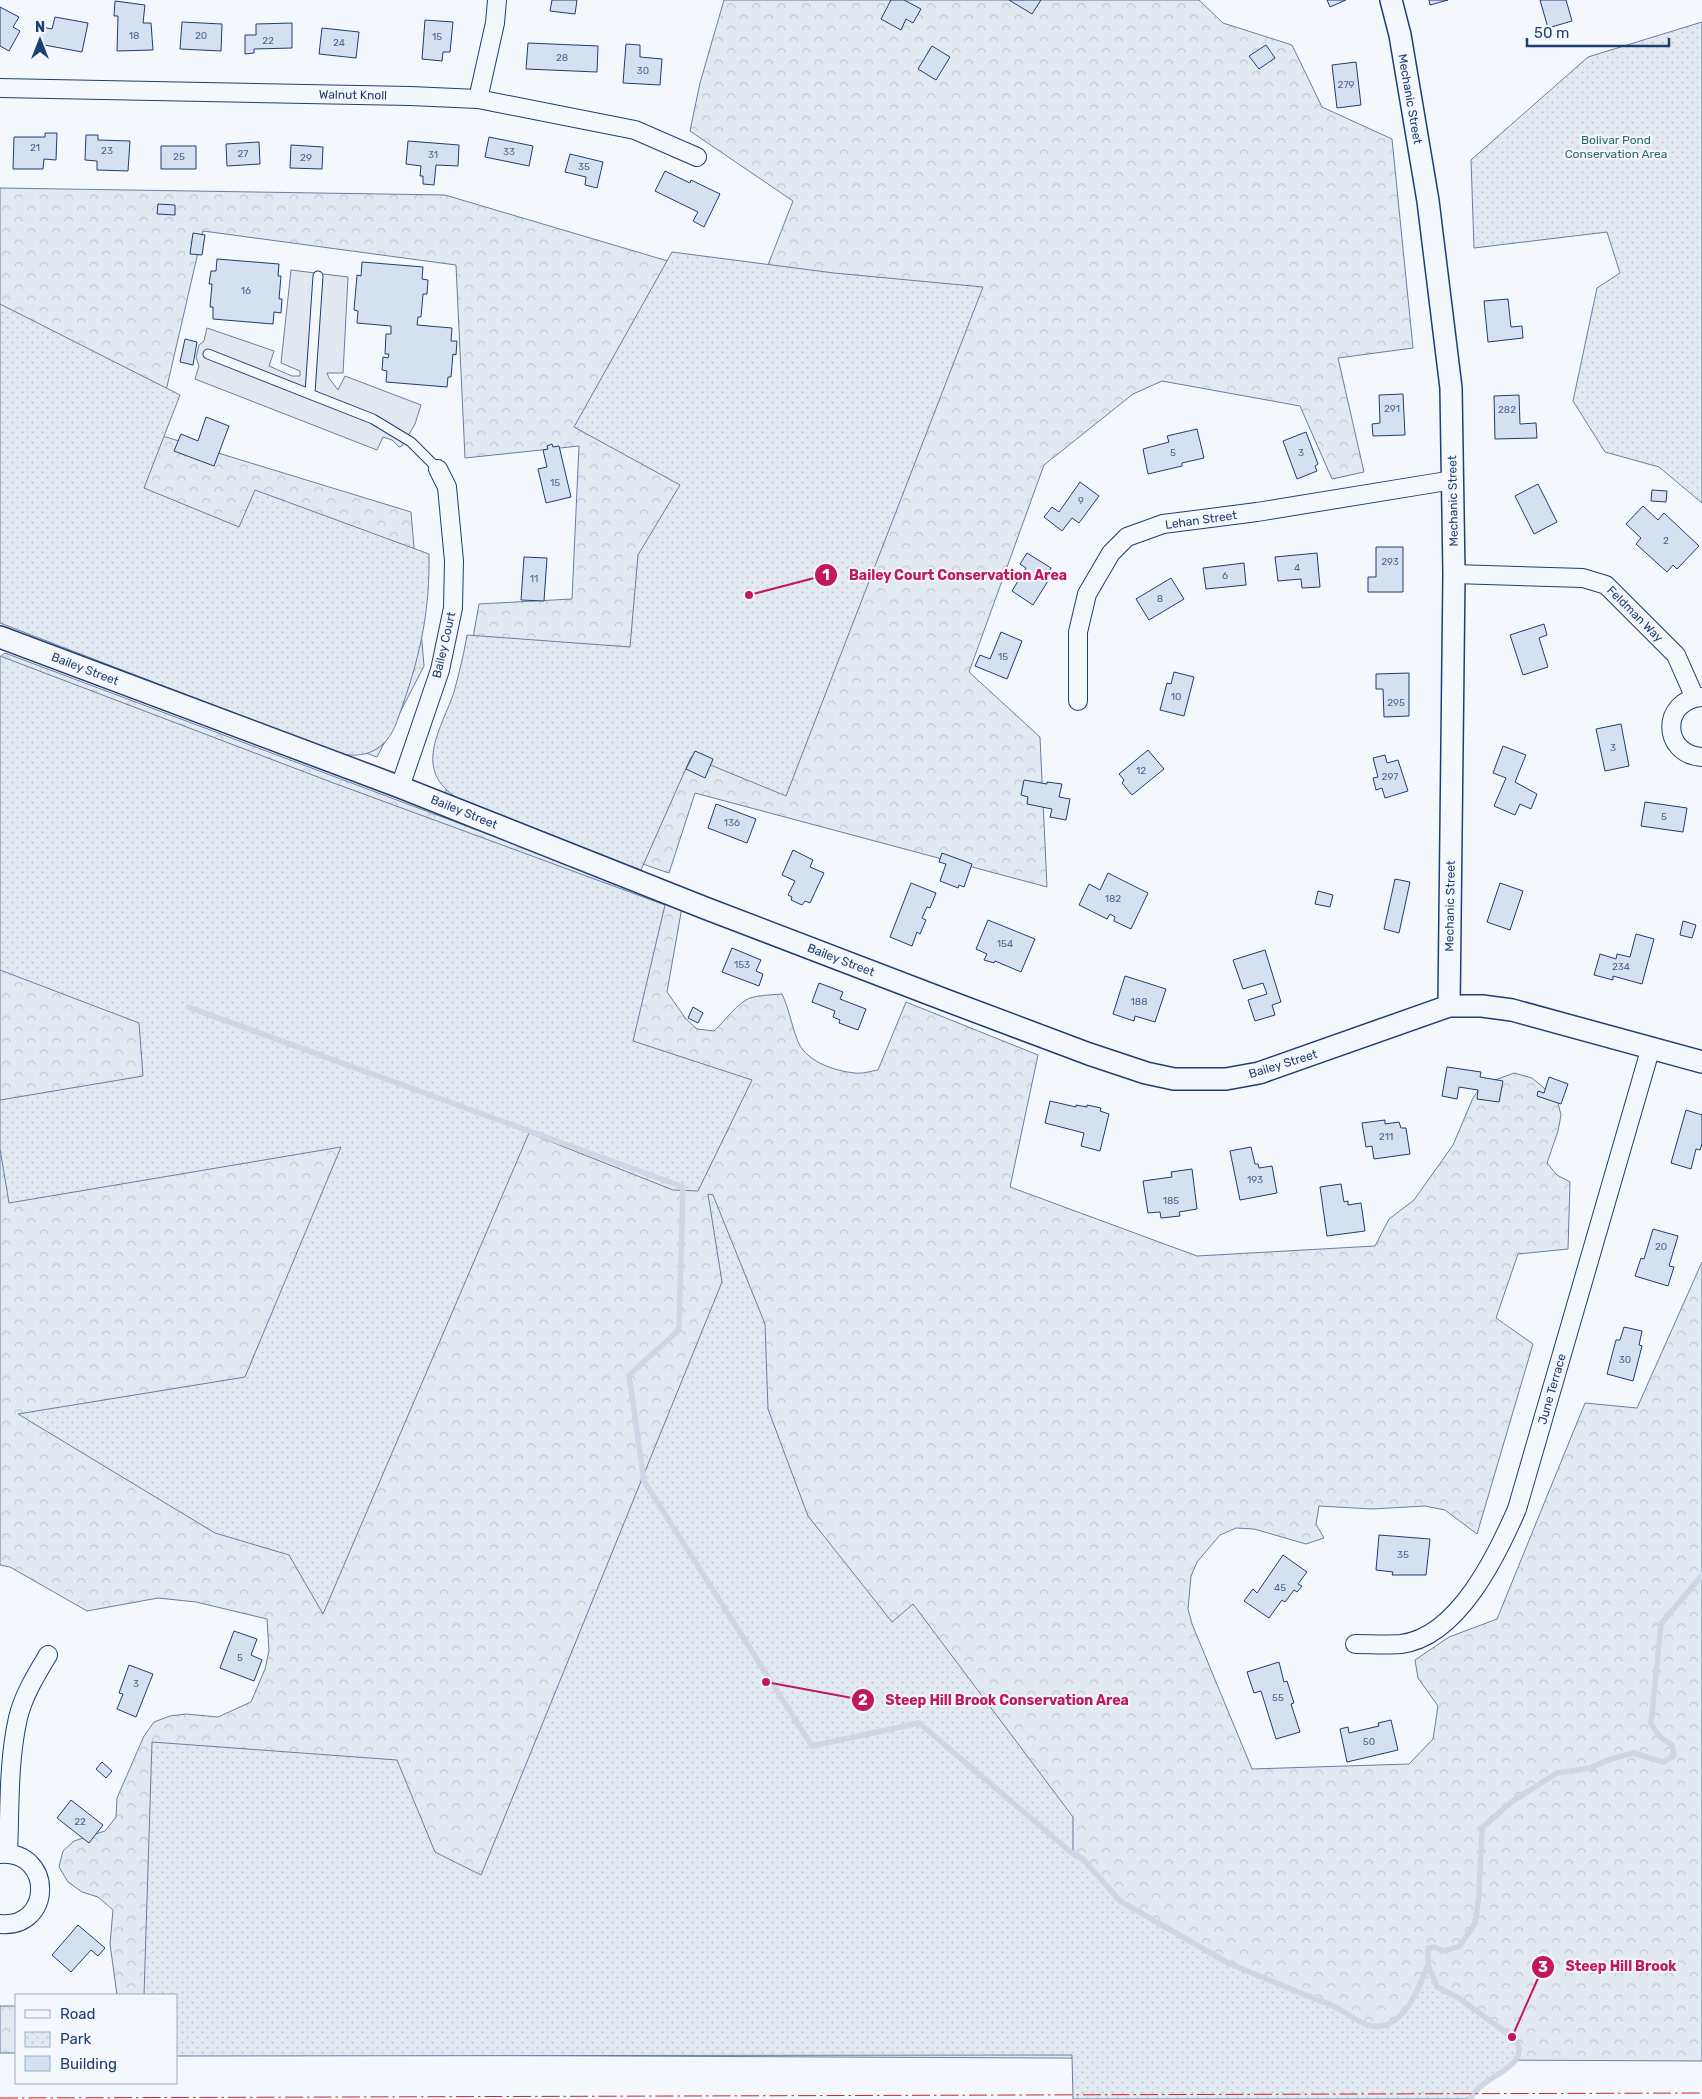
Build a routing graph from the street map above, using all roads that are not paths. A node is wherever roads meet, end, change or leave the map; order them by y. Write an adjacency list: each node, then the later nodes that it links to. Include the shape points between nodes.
1 (497, 0): 4 (street)
2 (1391, 0): 10 (street, Mechanic Street, via 1400,35 1428,201 1443,315 1451,388)
3 (0, 88): 4 (street, Walnut Knoll)
4 (478, 99): 5 (street, Walnut Knoll, via 635,130)
5 (697, 157)
6 (318, 276): 8 (lane)
7 (208, 354): 8 (lane)
8 (310, 393): 9 (lane, via 373,419 411,442)
9 (438, 469): 16 (street, Bailey Court, via 447,487 454,561 453,608 440,670)
10 (1453, 480): 11 (street, Mechanic Street); 14 (street, Lehan Street, via 1163,524 1127,537 1111,553 1087,594 1078,632)
11 (1454, 574): 13 (street, Feldman Way, via 1583,578 1606,585 1676,655); 17 (street, Mechanic Street)
12 (0, 637): 16 (street, Bailey Street)
13 (1699, 697): 15 (street, Feldman Way, via 1678,707 1671,725 1672,735 1682,751)
14 (1078, 701)
15 (1702, 757)
16 (400, 787): 17 (street, Bailey Street, via 932,995 1090,1054 1174,1080 1226,1080 1259,1073)
17 (1449, 1006): 18 (street, Bailey Street, via 1512,1010)
18 (1650, 1047): 19 (street, Bailey Street); 20 (street, June Terrace, via 1517,1509 1498,1551 1459,1610 1426,1636 1402,1644)
19 (1702, 1062)
20 (1355, 1644)
21 (48, 1656): 22 (street, via 27,1692 18,1717)
22 (4, 1854): 23 (street, via 19,1856 29,1862 36,1870 41,1892 32,1913 24,1920)
23 (0, 1924)

